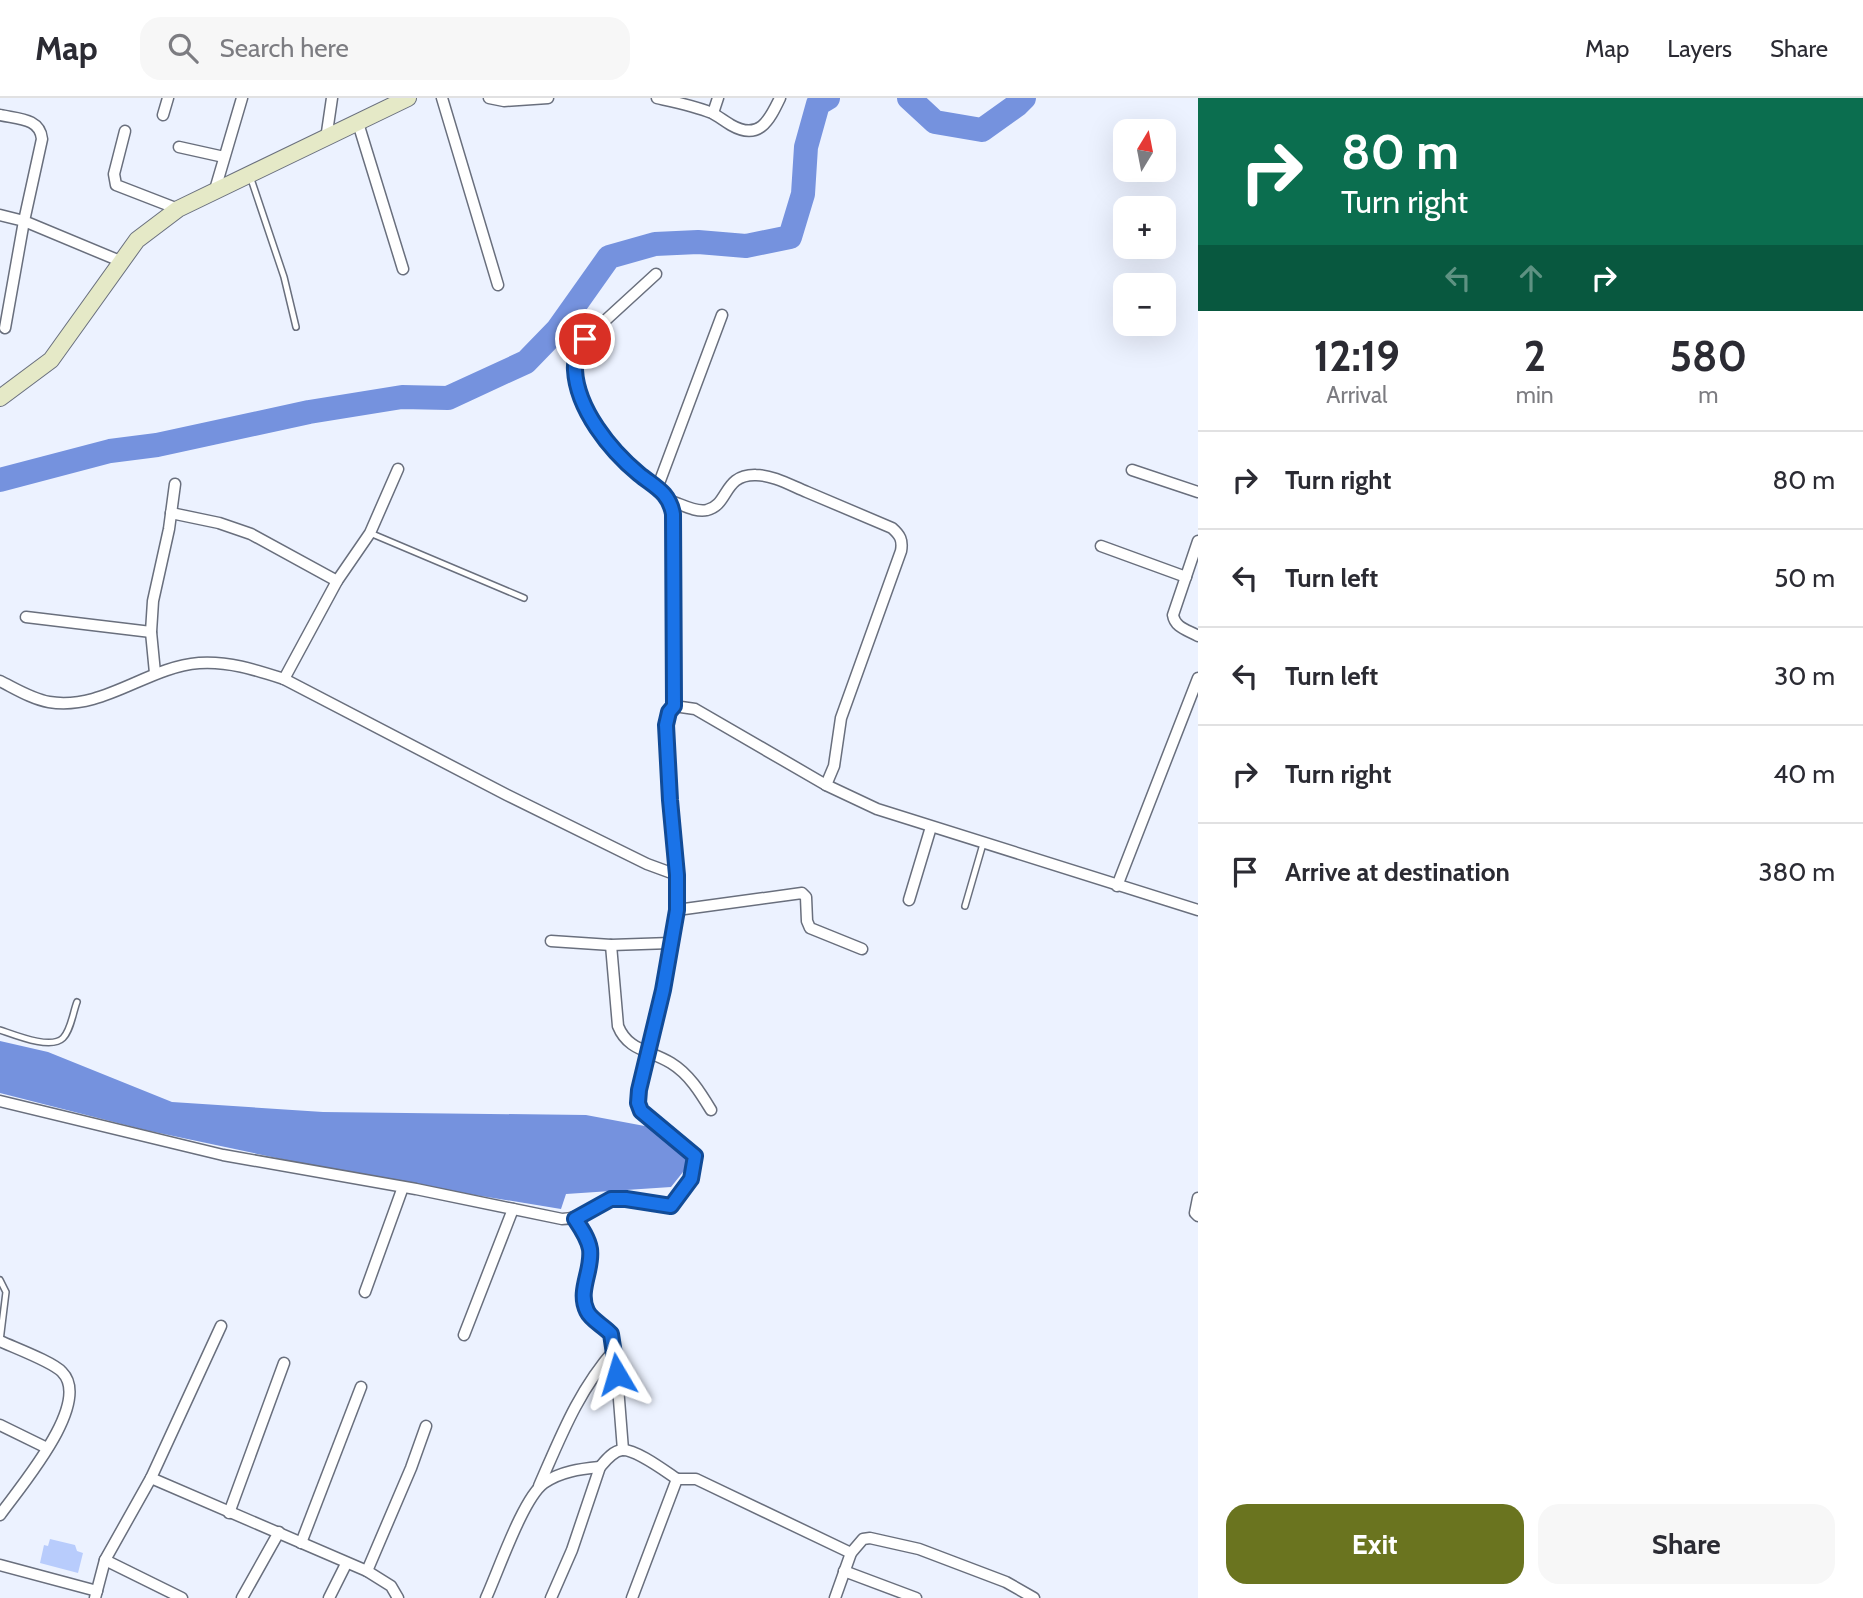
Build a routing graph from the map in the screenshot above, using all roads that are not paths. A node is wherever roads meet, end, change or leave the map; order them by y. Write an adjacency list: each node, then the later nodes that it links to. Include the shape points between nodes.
1 (168, 98): 13 (street)
2 (242, 98): 18 (street)
3 (332, 98): 16 (street)
4 (408, 98): 14 (street)
5 (442, 98): 27 (street)
6 (489, 98): 7 (street)
7 (548, 98)
8 (657, 98): 11 (street)
9 (718, 98): 11 (street)
10 (780, 98): 11 (street, via 769,122 757,129 745,131)
11 (713, 113)
12 (0, 115): 23 (street, via 36,123 41,130)
13 (163, 115)
14 (358, 123): 16 (street); 25 (street)
15 (125, 131): 21 (street, via 114,174 116,185)
16 (326, 139): 19 (street)
17 (179, 147): 18 (street)
18 (224, 157): 20 (street)
19 (250, 176): 20 (street); 29 (lane)
20 (214, 194): 21 (street)
21 (178, 209): 24 (street, via 137,240)
22 (0, 215): 23 (street)
23 (24, 221): 24 (street); 30 (street)
24 (120, 261): 31 (street, via 51,360)
25 (403, 269)
26 (656, 274): 35 (street, via 585,339 574,367 590,415 615,451)
27 (498, 285)
28 (722, 316): 35 (street)
29 (296, 327)
30 (5, 328)
31 (0, 398)
32 (398, 469): 39 (street)
33 (1132, 470): 36 (street)
34 (176, 484): 38 (street)
35 (658, 486): 37 (street)
36 (1198, 492)
37 (671, 501): 52 (street); 53 (street, via 708,510 718,505 734,481 758,475 782,481 900,535 901,551 841,718 834,766)
38 (171, 513): 43 (street, via 251,534); 46 (street)
39 (370, 533): 43 (street); 44 (lane)
40 (1198, 541): 42 (street)
41 (1101, 546): 42 (street)
42 (1185, 576): 47 (street, via 1174,622)
43 (337, 581): 50 (street)
44 (524, 598)
45 (26, 617): 46 (street)
46 (151, 632): 48 (street)
47 (1198, 636)
48 (155, 673): 50 (street, via 197,663 226,663); 51 (street, via 87,702 63,704 27,695)
49 (1198, 678): 57 (street)
50 (284, 679): 56 (street, via 647,864)
51 (0, 681)
52 (674, 706): 53 (street, via 695,709); 56 (street, via 666,725)
53 (826, 785): 54 (street)
54 (931, 827): 55 (street); 58 (street)
55 (983, 844): 57 (street); 59 (lane)
56 (677, 875): 60 (street)
57 (1117, 886): 61 (street)
58 (909, 900)
59 (965, 906)
60 (677, 910): 63 (street); 65 (street, via 802,892 810,928)
61 (1198, 911)
62 (551, 941): 64 (street)
63 (671, 943): 64 (street); 68 (street)
64 (611, 945): 68 (street, via 618,1026 630,1045)
65 (862, 948)
66 (77, 1002): 67 (lane, via 62,1040 40,1042)
67 (0, 1030)
68 (647, 1051): 70 (street, via 683,1072); 75 (street, via 638,1103 641,1111 695,1156 691,1179 671,1206 611,1199)
69 (0, 1101): 71 (street, via 223,1154)
70 (711, 1110)
71 (403, 1187): 73 (street); 77 (street)
72 (1198, 1198): 74 (street)
73 (513, 1209): 75 (street); 79 (street)
74 (1198, 1216)
75 (575, 1219): 81 (street, via 590,1248 585,1308 611,1334)
76 (0, 1280): 80 (lane, via 6,1292)
77 (365, 1292)
78 (221, 1326): 89 (street)
79 (464, 1335)
80 (0, 1341): 86 (street, via 61,1370 69,1381 66,1415)
81 (615, 1349): 87 (street); 91 (street, via 577,1401)
82 (284, 1363): 92 (street)
83 (361, 1387): 95 (street)
84 (0, 1425): 86 (street)
85 (426, 1426): 100 (street)
86 (47, 1448): 93 (street)
87 (623, 1450): 88 (street); 90 (street)
88 (600, 1466): 91 (street, via 556,1476); 108 (street)
89 (150, 1478): 92 (street); 97 (street)
90 (677, 1479): 96 (street, via 696,1479); 109 (street)
91 (537, 1489): 107 (street)
92 (229, 1513): 94 (street)
93 (0, 1515)
94 (279, 1532): 95 (street); 104 (street)
95 (301, 1543): 98 (street)
96 (851, 1553): 101 (street); 112 (street, via 863,1539 919,1549)
97 (105, 1560): 102 (street); 103 (street)
98 (346, 1563): 100 (street); 105 (street)
99 (0, 1566): 102 (street)
100 (367, 1571): 106 (street, via 391,1586)
101 (844, 1571): 110 (street); 111 (street)
102 (96, 1595)
103 (182, 1598)
104 (242, 1598)
105 (329, 1598)
106 (398, 1598)
107 (486, 1598)
108 (551, 1598)
109 (632, 1598)
110 (835, 1598)
111 (916, 1598)
112 (1034, 1598)

